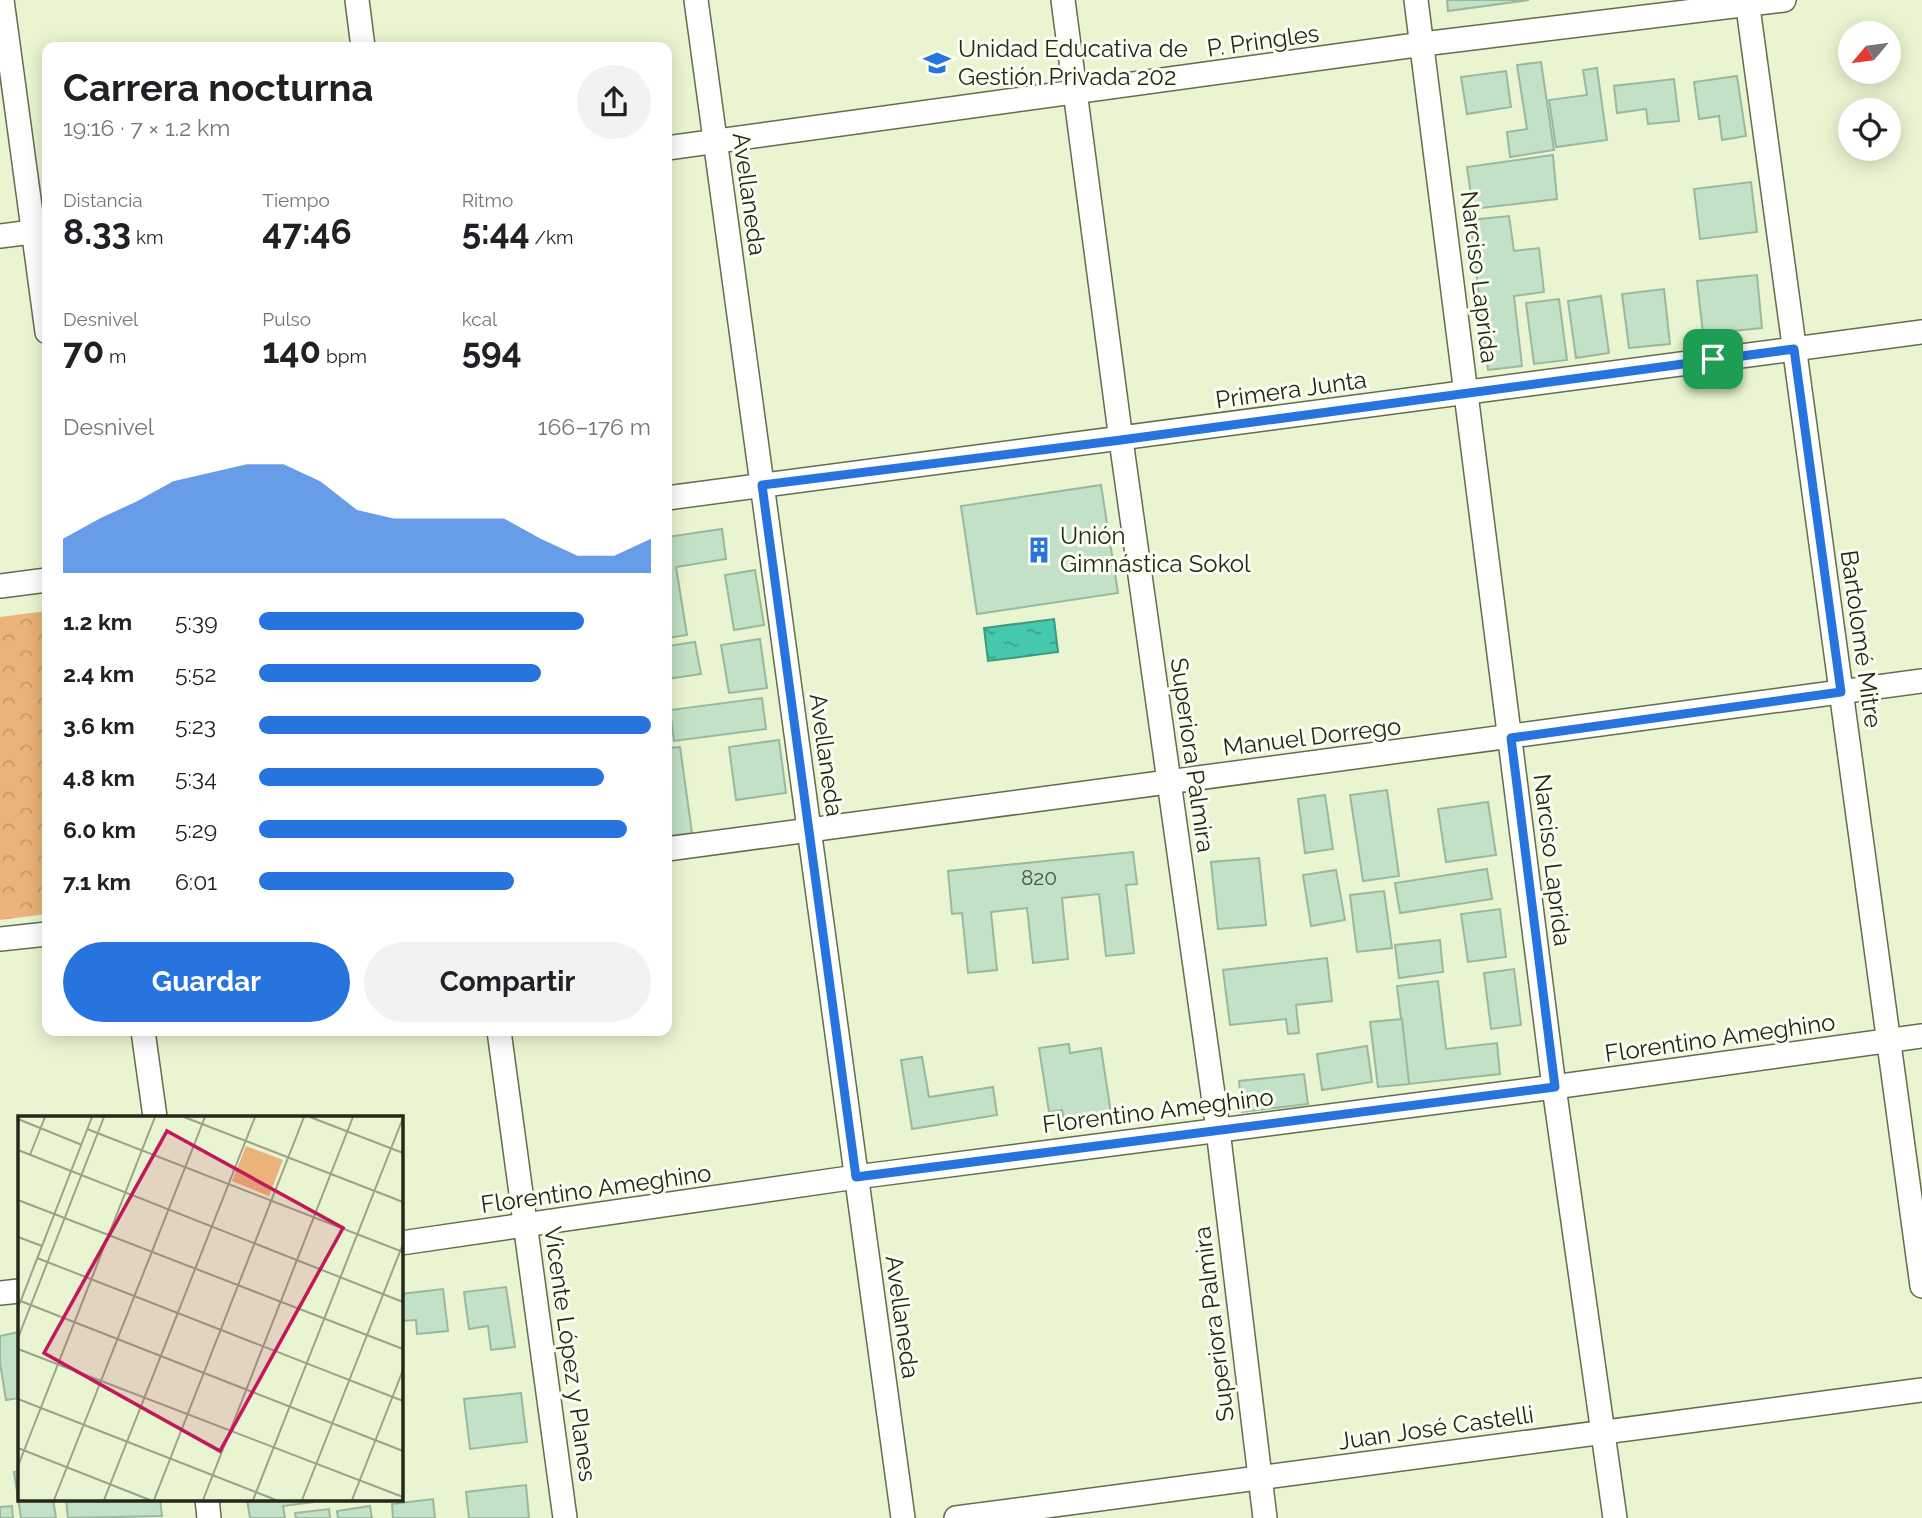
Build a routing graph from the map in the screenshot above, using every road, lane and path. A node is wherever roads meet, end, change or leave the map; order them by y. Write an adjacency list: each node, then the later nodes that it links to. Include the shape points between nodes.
1 (2, 0): 13 (street)
2 (357, 0): 8 (street)
3 (696, 0): 11 (street, Avellaneda)
4 (1063, 0): 10 (street, Superiora Palmira)
5 (1416, 0): 9 (street, Narciso Laprida)
6 (1784, 0): 7 (street, P. Pringles)
7 (1748, 3): 9 (street, P. Pringles); 17 (street, Bartolomé Mitre)
8 (362, 42)
9 (1423, 44): 10 (street, P. Pringles); 18 (street, Narciso Laprida)
10 (1075, 94): 11 (street, P. Pringles); 19 (street, Superiora Palmira)
11 (716, 142): 12 (street, P. Pringles); 20 (street, Avellaneda)
12 (672, 147)
13 (40, 231): 14 (street); 15 (street)
14 (0, 236)
15 (42, 260)
16 (1922, 332): 17 (street, Primera Junta)
17 (1794, 349): 18 (street, Primera Junta); 25 (street, Bartolomé Mitre)
18 (1468, 392): 19 (street, Primera Junta); 26 (street, Narciso Laprida)
19 (1121, 440): 20 (street, Primera Junta); 27 (street, Superiora Palmira)
20 (762, 485): 21 (street, Primera Junta); 28 (street, Avellaneda)
21 (672, 497)
22 (42, 581): 23 (street)
23 (0, 586)
24 (1922, 681): 25 (street, Manuel Dorrego)
25 (1841, 692): 26 (street, Manuel Dorrego); 35 (street, Bartolomé Mitre)
26 (1511, 738): 27 (street, Manuel Dorrego); 36 (street, Narciso Laprida)
27 (1169, 782): 28 (street, Manuel Dorrego); 38 (street, Superiora Palmira)
28 (809, 828): 29 (street, Manuel Dorrego); 39 (street, Avellaneda)
29 (672, 848)
30 (42, 935): 31 (street)
31 (0, 939)
32 (144, 1036): 37 (street)
33 (500, 1036): 40 (street, Vicente López y Planes)
34 (1922, 1036): 35 (street, Florentino Ameghino)
35 (1889, 1041): 36 (street, Florentino Ameghino); 42 (street, Bartolomé Mitre)
36 (1555, 1087): 38 (street, Florentino Ameghino); 46 (street, Narciso Laprida)
37 (155, 1116)
38 (1218, 1130): 39 (street, Florentino Ameghino); 47 (street, Superiora Palmira)
39 (856, 1177): 40 (street, Florentino Ameghino); 51 (street, Avellaneda)
40 (526, 1226): 41 (street, Florentino Ameghino); 50 (street, Vicente López y Planes)
41 (402, 1243)
42 (1922, 1286)
43 (18, 1291): 44 (street)
44 (0, 1293)
45 (1922, 1390): 46 (street, Juan José Castelli)
46 (1604, 1432): 47 (street, Juan José Castelli); 54 (street, Narciso Laprida)
47 (1259, 1478): 52 (street, Juan José Castelli); 53 (street, Superiora Palmira)
48 (207, 1500): 49 (street)
49 (209, 1518)
50 (565, 1518)
51 (903, 1518)
52 (956, 1518)
53 (1265, 1518)
54 (1615, 1518)

